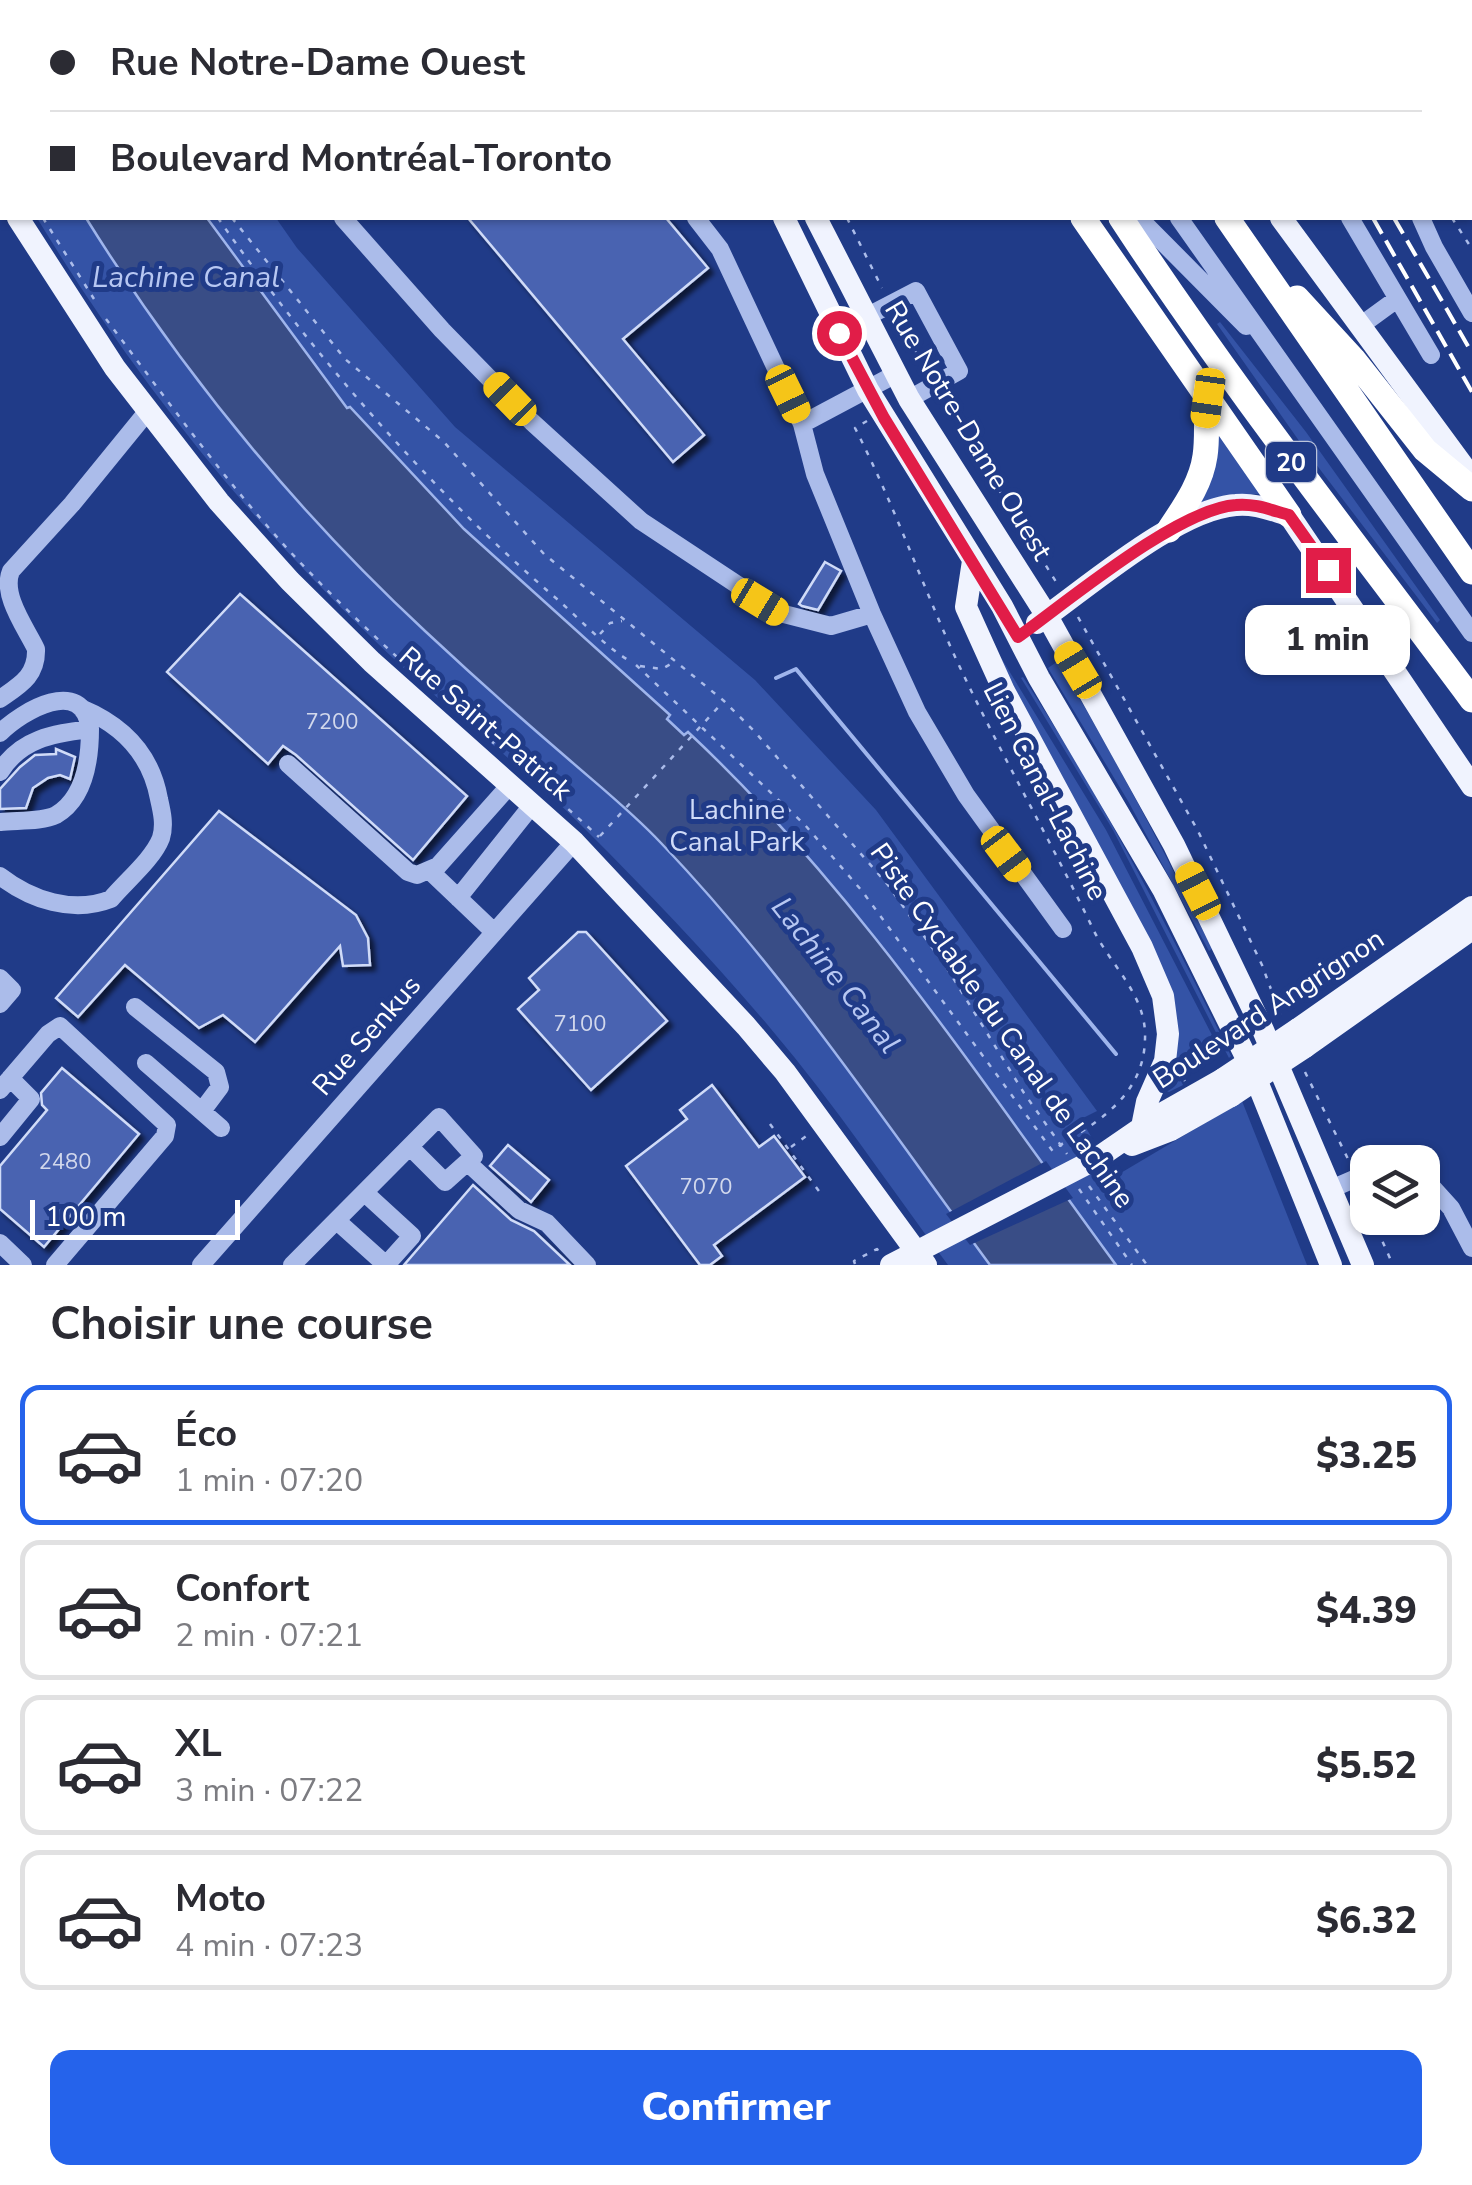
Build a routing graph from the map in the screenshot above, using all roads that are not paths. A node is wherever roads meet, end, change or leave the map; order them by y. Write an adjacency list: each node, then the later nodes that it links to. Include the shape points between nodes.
1 (19, 220): 24 (main road, Rue Saint-Patrick)
2 (345, 220): 32 (street, via 532,422 641,522 780,614 832,626)
3 (698, 220): 25 (street, via 720,249)
4 (785, 220): 21 (main road)
5 (817, 220): 16 (main road, Rue Notre-Dame Ouest)
6 (1083, 220): 22 (highway)
7 (1122, 220): 37 (highway, 20, via 1276,440)
8 (1140, 220): 19 (street)
9 (1180, 220): 19 (street)
10 (1282, 220): 17 (main road)
11 (1351, 220): 14 (street)
12 (1422, 220): 15 (street)
13 (1232, 225): 27 (highway, via 1425,450); 31 (highway)
14 (1397, 299): 17 (street); 18 (street)
15 (1472, 313)
16 (866, 317): 20 (main road, Rue Notre-Dame Ouest); 23 (street, via 916,290 959,371)
17 (1360, 326): 26 (main road)
18 (1431, 355)
19 (1282, 362): 34 (street)
20 (896, 374): 21 (street); 23 (main road, Rue Notre-Dame Ouest)
21 (868, 390): 25 (street); 30 (main road)
22 (1208, 398): 28 (highway); 29 (highway, via 1202,472)
23 (909, 399): 33 (main road, Rue Notre-Dame Ouest)
24 (147, 412): 36 (street, via 11,572 10,594 37,658 32,674); 43 (main road, Rue Saint-Patrick, via 326,617)
25 (802, 424): 32 (street)
26 (1472, 478)
27 (1472, 489)
28 (1289, 515): 29 (main road, via 1233,505); 44 (main road)
29 (1169, 530): 33 (main road)
30 (973, 560): 35 (main road); 63 (main road, via 966,607 1163,996 1164,1061)
31 (1472, 572)
32 (872, 614): 53 (street, via 917,712 966,794)
33 (1047, 616): 35 (main road); 69 (main road, Rue Notre-Dame Ouest, via 1198,891)
34 (1472, 632)
35 (1018, 637): 82 (main road, via 1190,942 1273,1118)
36 (0, 699)
37 (1472, 700)
38 (80, 708): 39 (street); 40 (street, via 63,699 50,702); 49 (street, via 114,725 146,759 163,820 158,844 103,902 41,900)
39 (90, 729): 42 (street, via 33,740 10,755); 46 (street, via 80,792 54,816)
40 (0, 733)
41 (288, 764): 48 (street, via 408,872)
42 (0, 772)
43 (510, 784): 45 (main road, Rue Saint-Patrick); 48 (street)
44 (1472, 786)
45 (533, 804): 47 (main road, Rue Saint-Patrick); 51 (street)
46 (0, 822)
47 (590, 840): 54 (street, Rue Senkus); 81 (main road, Rue Saint-Patrick, via 766,1049)
48 (430, 871): 51 (street)
49 (0, 876)
50 (1472, 884): 52 (main road)
51 (458, 898): 54 (street)
52 (1471, 915): 60 (main road, Boulevard Angrignon, bridge, via 1298,1044)
53 (1062, 929)
54 (494, 931): 77 (street, Rue Senkus)
55 (0, 978): 56 (street, via 12,990)
56 (0, 1004)
57 (136, 1008): 61 (street, via 216,1072 220,1087)
58 (146, 1063): 61 (street)
59 (5, 1084): 64 (street, via 31,1099); 76 (street, via 60,1026 167,1125 165,1136)
60 (1227, 1087): 63 (main road, Boulevard Angrignon); 66 (main road, Boulevard Angrignon, via 1171,1130)
61 (202, 1110): 62 (street)
62 (221, 1128)
63 (1142, 1128): 66 (main road, Boulevard Angrignon)
64 (0, 1136)
65 (410, 1148): 67 (street, via 445,1182); 67 (street, via 439,1118 474,1156); 70 (street)
66 (1096, 1159): 80 (main road, Boulevard Angrignon, bridge)
67 (468, 1162): 79 (street, via 519,1210 546,1223)
68 (1350, 1180): 69 (street)
69 (1331, 1189): 83 (main road, Rue Notre-Dame Ouest)
70 (365, 1193): 72 (street); 72 (street, via 412,1236 386,1265)
71 (1440, 1196): 74 (street)
72 (337, 1220): 78 (street)
73 (0, 1243): 75 (street)
74 (1472, 1248)
75 (23, 1265)
76 (54, 1265)
77 (201, 1265)
78 (292, 1265)
79 (586, 1265)
80 (890, 1265)
81 (926, 1265)
82 (1331, 1265)
83 (1363, 1265)

